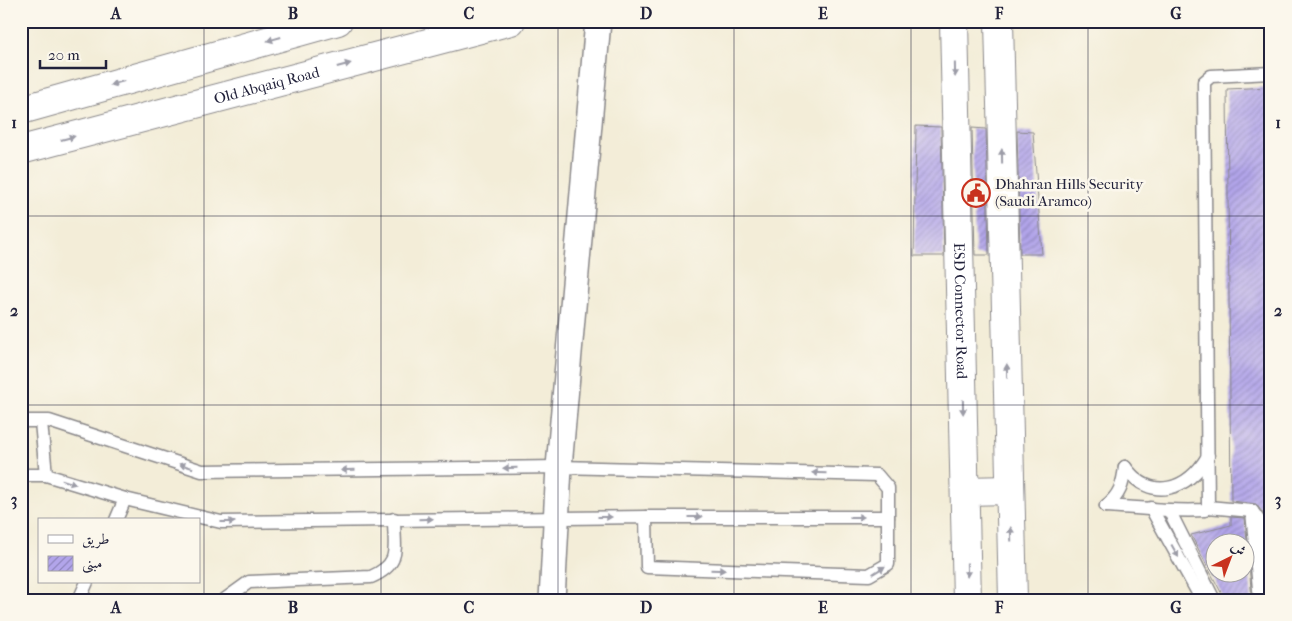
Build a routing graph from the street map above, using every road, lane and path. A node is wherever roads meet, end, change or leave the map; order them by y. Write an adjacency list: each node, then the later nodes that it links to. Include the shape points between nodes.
1 (338, 21): 9 (main road, one-way to 9)
2 (512, 21): 10 (main road, Old Abqaiq Road, one-way to 2)
3 (598, 21): 14 (street)
4 (954, 21): 18 (main road, ESD Connector Road, one-way to 18)
5 (999, 21): 7 (main road)
6 (1005, 21): 7 (main road)
7 (1000, 60): 17 (main road, one-way to 7)
8 (1271, 73): 13 (lane, via 1211,76 1204,82)
9 (21, 110)
10 (21, 150)
11 (21, 421): 12 (lane)
12 (42, 422): 14 (lane, one-way to 12, via 202,471); 16 (lane)
13 (1208, 456): 20 (lane); 21 (lane, via 1201,468 1176,488 1165,489 1141,482 1133,478 1126,467 1118,495 1106,506)
14 (559, 467): 24 (street); 26 (lane, one-way to 14, via 888,488 877,474)
15 (21, 475): 16 (lane)
16 (46, 475): 19 (lane, one-way to 19)
17 (1010, 490): 18 (main road); 37 (main road, one-way to 17)
18 (965, 491): 36 (main road, ESD Connector Road, one-way to 36)
19 (125, 499): 27 (lane); 28 (lane, one-way to 28, via 221,522)
20 (1208, 507): 22 (lane); 23 (lane, via 1205,510)
21 (1151, 508): 23 (lane); 38 (lane, one-way to 38)
22 (1252, 511): 29 (lane); 30 (lane); 40 (lane)
23 (1170, 512): 39 (lane)
24 (556, 517): 25 (lane, one-way to 25); 28 (lane, one-way to 24); 35 (street)
25 (646, 517): 26 (lane, one-way to 26); 26 (lane, one-way to 26, via 647,568 869,576 888,564)
26 (888, 517)
27 (117, 518)
28 (394, 519): 34 (lane, via 394,560 386,571 371,577 248,582)
29 (1271, 538)
30 (1268, 553): 32 (lane)
31 (86, 584): 33 (lane)
32 (1271, 588)
33 (79, 600)
34 (224, 600)
35 (552, 600)
36 (968, 600)
37 (1013, 600)
38 (1202, 600)
39 (1214, 600)
40 (1260, 600)

